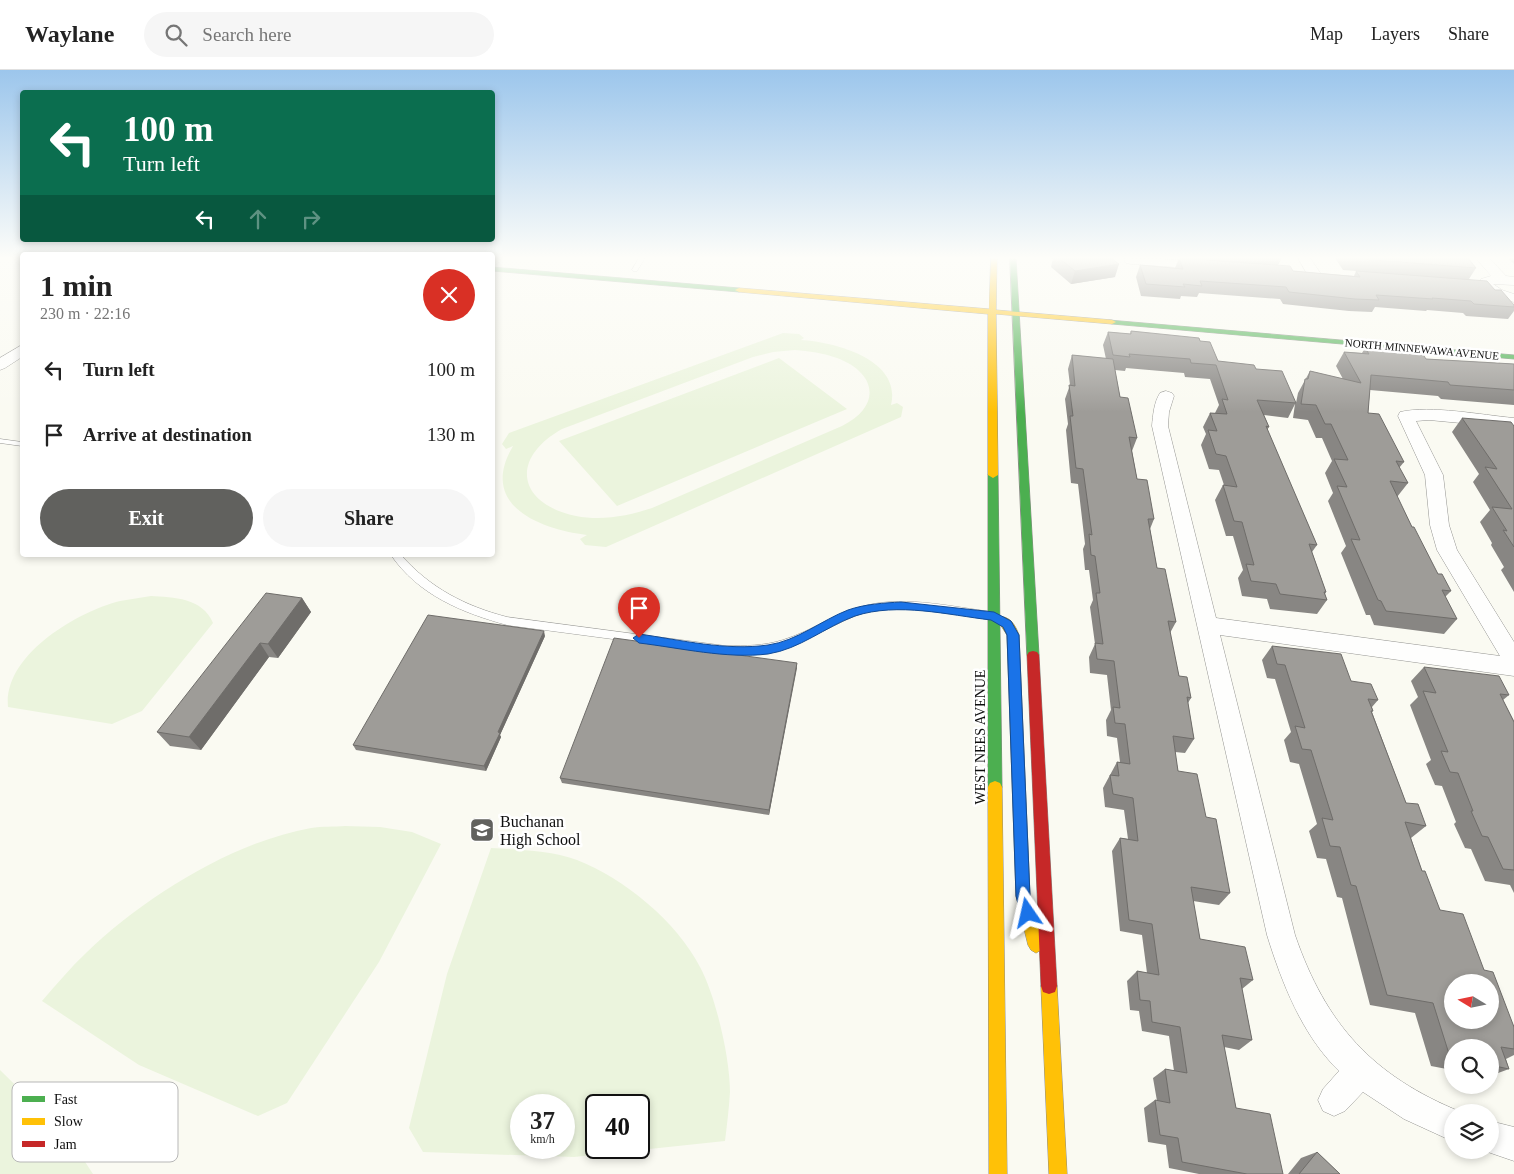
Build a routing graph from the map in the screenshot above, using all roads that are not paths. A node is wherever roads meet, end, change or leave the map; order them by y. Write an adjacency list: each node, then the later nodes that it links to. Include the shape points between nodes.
1 (1016, 309): 18 (main road)
2 (993, 310): 14 (main road, WEST NEES AVENUE)
3 (1021, 310): 7 (main road, NORTH MINNEWAWA AVENUE)
4 (1026, 310): 5 (main road, NORTH MINNEWAWA AVENUE)
5 (1225, 320)
6 (20, 351): 8 (street)
7 (1514, 357)
8 (0, 365)
9 (1166, 396): 15 (street, via 1160,426)
10 (1514, 423): 16 (street, via 1406,416 1434,474 1438,522 1454,565)
11 (0, 441): 12 (lane)
12 (20, 444)
13 (398, 557): 14 (lane, via 426,586 487,616 726,650 780,647 852,613 872,608 913,606)
14 (994, 616): 18 (main road, via 1007,624 1013,635 1023,896); 24 (main road, WEST NEES AVENUE)
15 (1207, 625): 17 (street); 19 (street, via 1291,968 1308,1004 1329,1036)
16 (1514, 660)
17 (1514, 667)
18 (1051, 998): 25 (main road)
19 (1360, 1072): 20 (street); 21 (street, via 1395,1097)
20 (1334, 1100)
21 (1444, 1123)
22 (1499, 1140): 23 (street)
23 (1514, 1144)
24 (998, 1174)
25 (1058, 1174)

